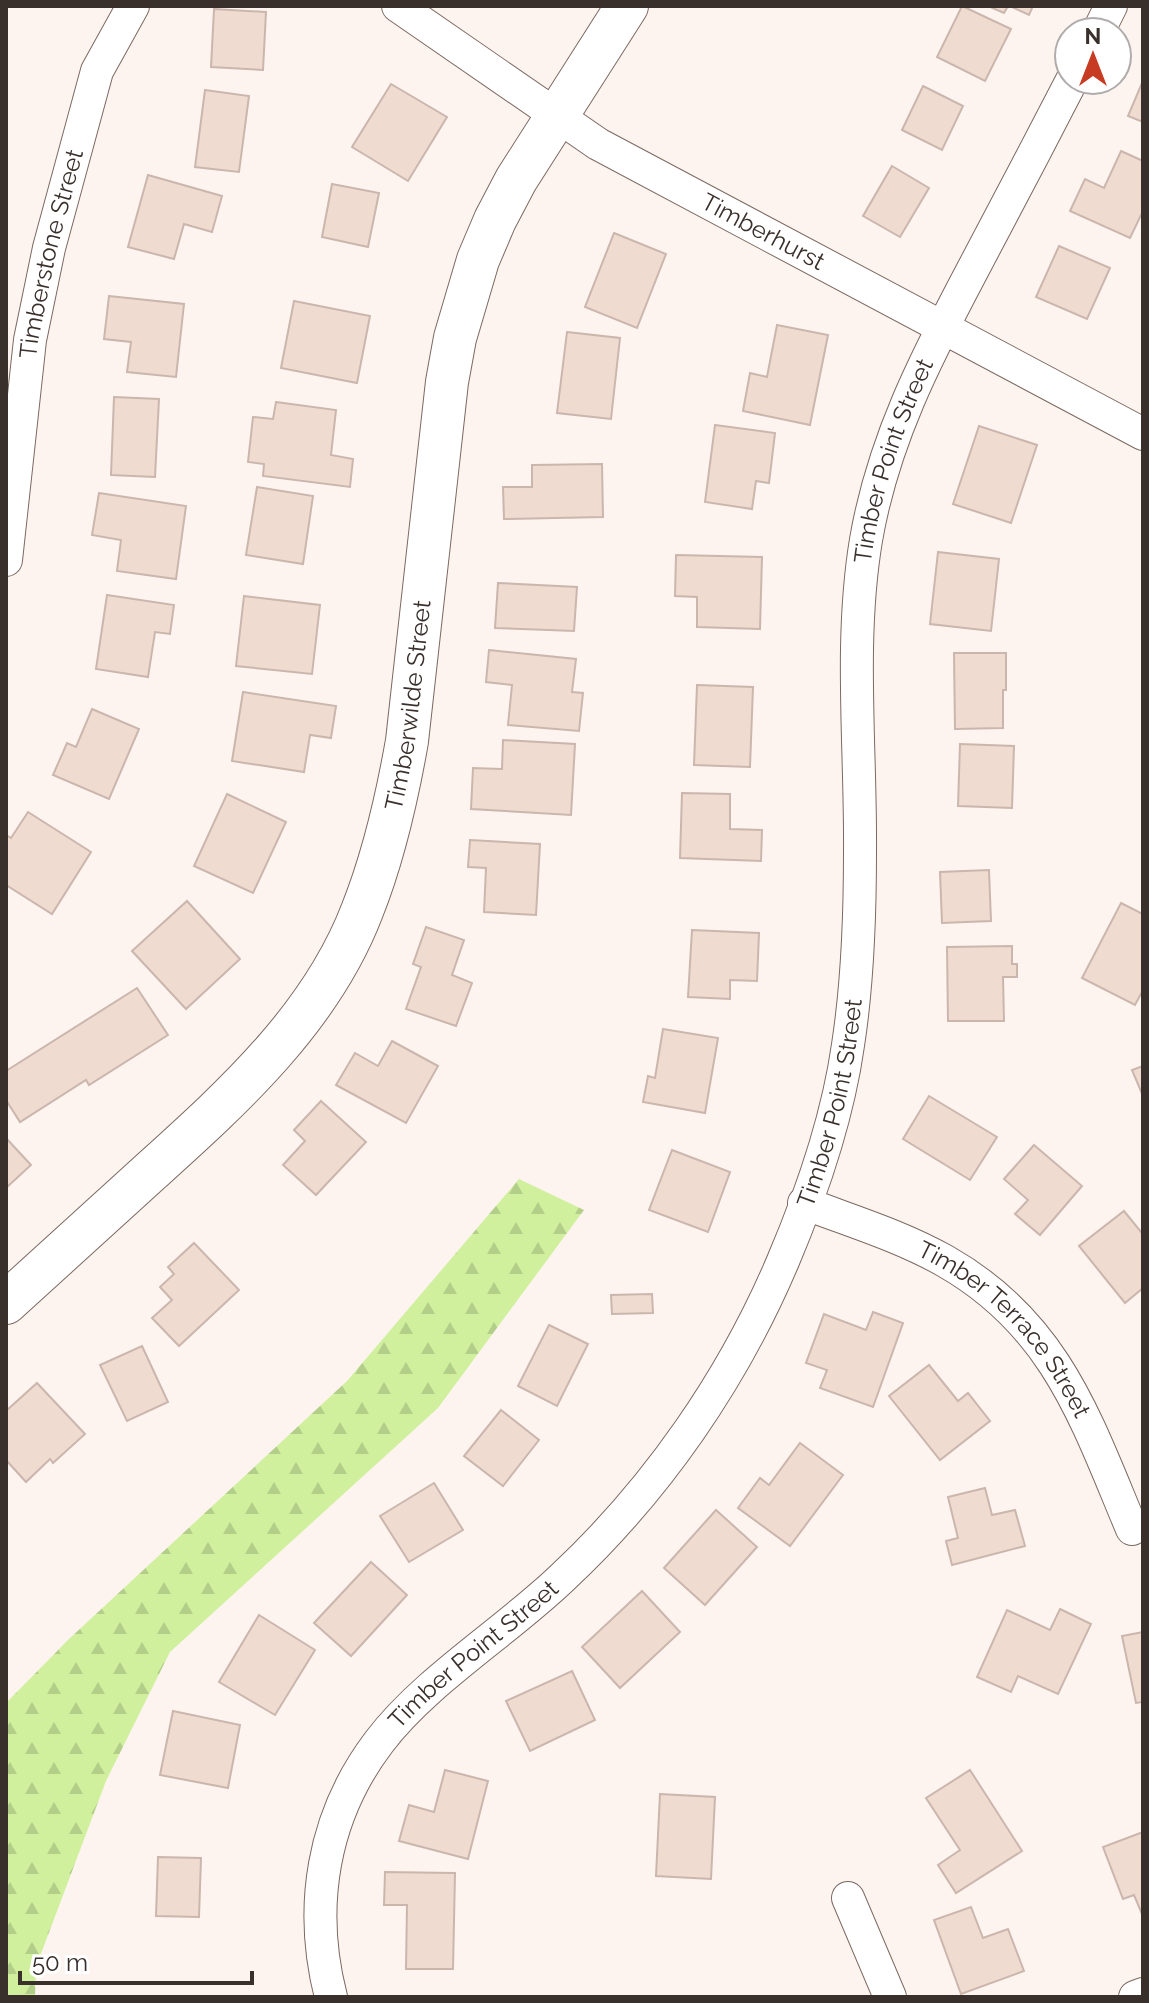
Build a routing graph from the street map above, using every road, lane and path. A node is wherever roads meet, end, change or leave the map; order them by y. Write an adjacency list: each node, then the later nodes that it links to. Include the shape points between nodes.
1 (133, 6): 8 (street, Timberstone Street, via 97,71 49,248 30,340)
2 (398, 6): 5 (street, Timberhurst)
3 (627, 6): 5 (street, Timberwilde Street)
4 (1064, 96): 6 (street, Timber Point Street)
5 (558, 116): 6 (street, Timberhurst, via 598,144); 10 (street, Timberwilde Street, via 495,220 455,338 407,741 396,799 362,912 313,999 264,1064)
6 (942, 328): 7 (street, Timberhurst); 9 (street, Timber Point Street, via 897,422 865,544 858,637 856,971 848,1050)
7 (1143, 434)
8 (6, 560)
9 (804, 1203): 11 (street, Timber Terrace Street, via 927,1252 1002,1301 1066,1379); 14 (street, Timber Point Street, via 741,1348 697,1421 634,1503 563,1577 421,1698 379,1741 348,1791 322,1876 320,1936)
10 (6, 1303)
11 (1132, 1529)
12 (848, 1898): 15 (street)
13 (1143, 1994): 16 (street)
14 (331, 1997)
15 (890, 1997)
16 (1135, 1997)

